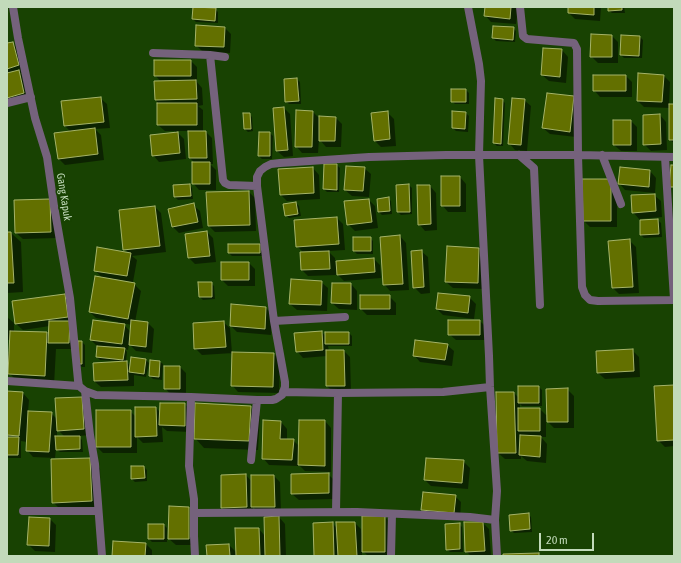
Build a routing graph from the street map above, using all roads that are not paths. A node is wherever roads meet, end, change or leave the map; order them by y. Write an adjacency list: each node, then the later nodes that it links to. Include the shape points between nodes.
1 (13, 7): 7 (street, Gang Kapuk)
2 (468, 7): 9 (street, via 481,81)
3 (520, 7): 11 (street, via 521,25 527,39 574,43 577,49)
4 (153, 53): 5 (street)
5 (210, 55): 6 (street); 15 (street, via 223,180 229,185)
6 (225, 57)
7 (31, 97): 8 (street); 23 (street, Gang Kapuk, via 47,157 67,281 78,380)
8 (7, 103)
9 (479, 155): 10 (street); 15 (street, via 369,157 271,164 260,171); 22 (street)
10 (519, 155): 11 (street); 18 (street, via 534,168)
11 (578, 155): 12 (street); 17 (street, via 582,287 585,295 590,300 598,301)
12 (602, 155): 13 (street); 16 (street)
13 (665, 157): 14 (street); 17 (street)
14 (674, 157)
15 (257, 186): 20 (street)
16 (621, 204)
17 (674, 300)
18 (540, 305)
19 (345, 317): 20 (street)
20 (274, 321): 24 (street, via 285,382)
21 (7, 381): 23 (street)
22 (490, 387): 25 (street, via 443,392); 34 (street, via 498,491)
23 (82, 388): 26 (street, via 96,395 105,396); 30 (street, Gang Kapuk, via 95,464)
24 (283, 392): 25 (street); 27 (street, via 276,399)
25 (338, 393): 31 (street)
26 (191, 397): 27 (street); 32 (street, via 189,466)
27 (257, 400): 28 (street)
28 (251, 460)
29 (23, 511): 30 (street)
30 (98, 511): 35 (street, Gang Kapuk)
31 (336, 512): 32 (street); 33 (street)
32 (194, 513): 36 (street)
33 (392, 514): 34 (street); 37 (street)
34 (495, 520): 38 (street)
35 (102, 556)
36 (195, 556)
37 (391, 556)
38 (497, 556)

